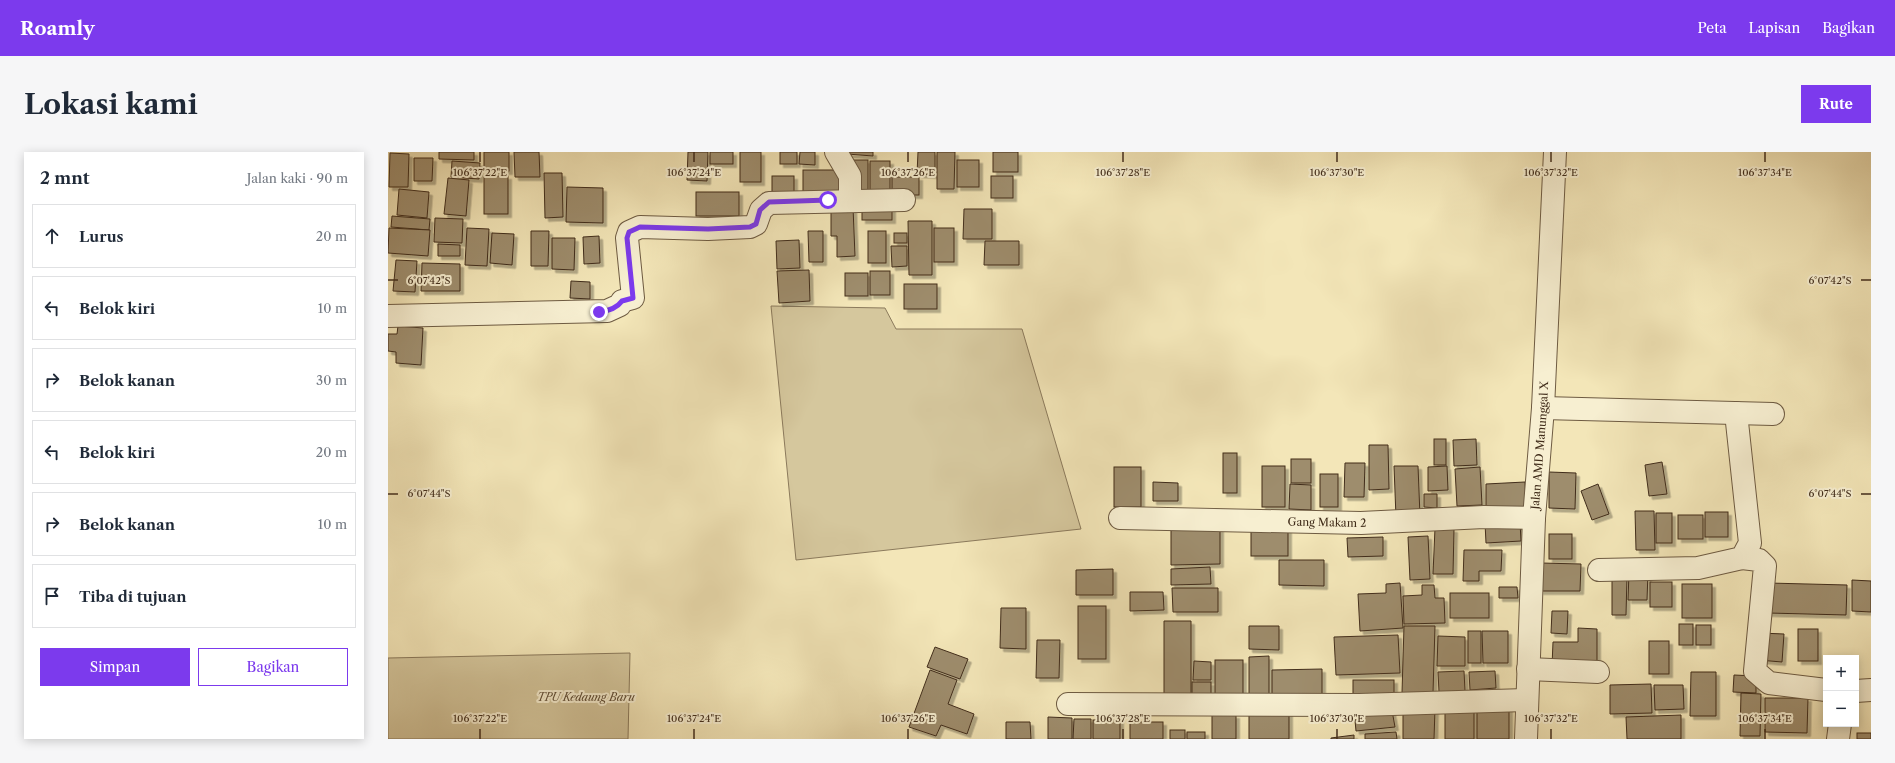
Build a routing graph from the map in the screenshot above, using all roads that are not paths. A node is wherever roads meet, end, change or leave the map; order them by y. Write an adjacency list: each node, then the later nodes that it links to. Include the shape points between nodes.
1 (836, 152): 3 (street, via 850,176)
2 (1555, 152): 6 (street, Jalan AMD Manunggal X)
3 (850, 200): 4 (street); 5 (street, via 769,202 760,210 756,224 750,227 633,229 627,238 633,298 622,301 610,310)
4 (904, 200)
5 (388, 316)
6 (1543, 408): 7 (street); 10 (street, Jalan AMD Manunggal X)
7 (1736, 413): 8 (street); 11 (street, via 1750,542)
8 (1774, 414)
9 (1120, 518): 10 (street, Gang Makam 2, via 1361,523 1484,517)
10 (1534, 518): 13 (street, Jalan AMD Manunggal X)
11 (1742, 558): 12 (street, via 1698,568); 15 (street, via 1759,560 1765,566 1755,671 1769,684)
12 (1599, 570)
13 (1528, 669): 14 (street); 18 (street, Jalan AMD Manunggal X)
14 (1598, 672)
15 (1823, 690)
16 (1871, 690): 17 (street)
17 (1859, 691)
18 (1526, 700): 19 (street, via 1360,705); 21 (street, Jalan AMD Manunggal X)
19 (1068, 704)
20 (1840, 727): 22 (street)
21 (1526, 739)
22 (1838, 739)

